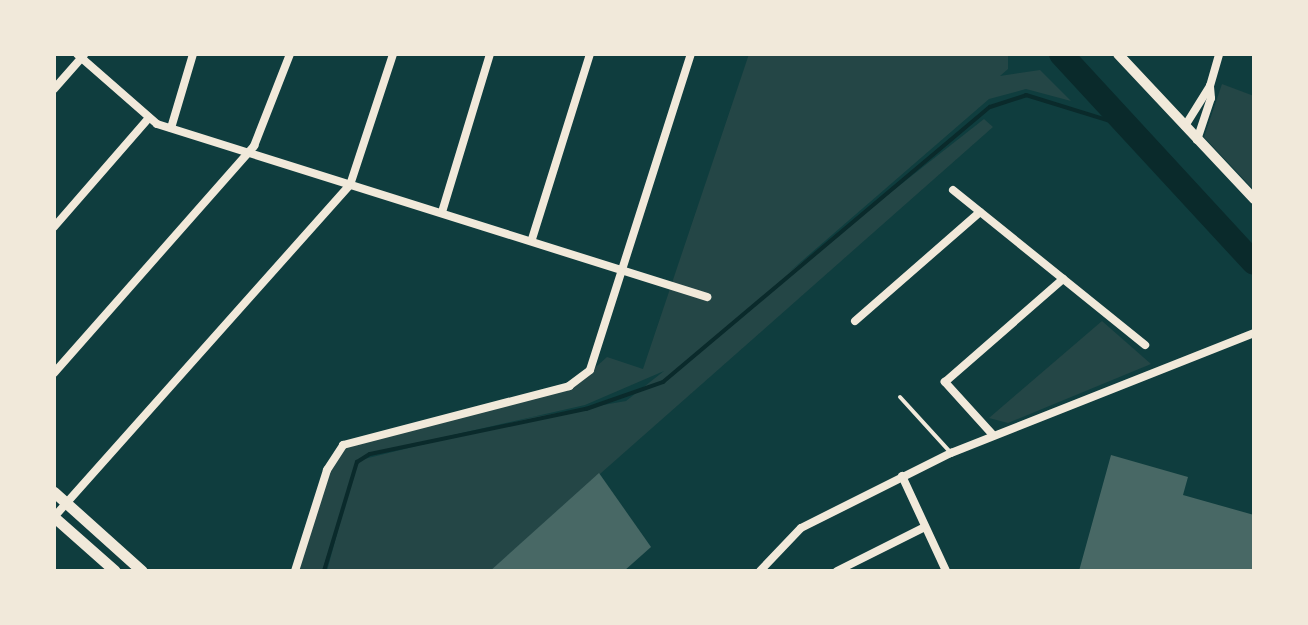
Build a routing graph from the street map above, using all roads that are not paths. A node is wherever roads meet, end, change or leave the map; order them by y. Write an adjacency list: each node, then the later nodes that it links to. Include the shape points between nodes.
1 (193, 54): 14 (street)
2 (290, 54): 16 (street, via 265,128)
3 (393, 54): 17 (street)
4 (490, 54): 20 (street)
5 (590, 54): 23 (street)
6 (691, 54): 24 (street)
7 (1118, 54): 13 (street)
8 (1219, 54): 10 (street)
9 (81, 55): 11 (street); 12 (street)
10 (1210, 86): 13 (street); 15 (street)
11 (54, 89)
12 (148, 119): 14 (street); 22 (street)
13 (1185, 126): 15 (street)
14 (171, 128): 16 (street)
15 (1197, 140): 19 (street)
16 (248, 154): 17 (street); 30 (street)
17 (350, 185): 20 (street); 36 (street)
18 (953, 190): 21 (street)
19 (1254, 199)
20 (442, 212): 23 (street)
21 (980, 212): 25 (street); 27 (street)
22 (54, 227)
23 (532, 239): 24 (street)
24 (623, 268): 26 (street); 41 (street, via 595,363 579,382 343,445 327,470)
25 (1063, 279): 29 (street); 32 (street, via 945,382)
26 (707, 297)
27 (855, 321)
28 (1254, 333): 32 (street)
29 (1145, 345)
30 (54, 373)
31 (900, 397): 33 (lane)
32 (993, 435): 33 (street)
33 (951, 453): 34 (street)
34 (902, 476): 38 (street); 42 (street, via 801,528)
35 (54, 492): 36 (main road)
36 (66, 503): 37 (street); 40 (main road)
37 (54, 517): 39 (main road)
38 (925, 527): 43 (street); 44 (street)
39 (115, 571)
40 (142, 571)
41 (295, 571)
42 (760, 571)
43 (837, 571)
44 (946, 571)

